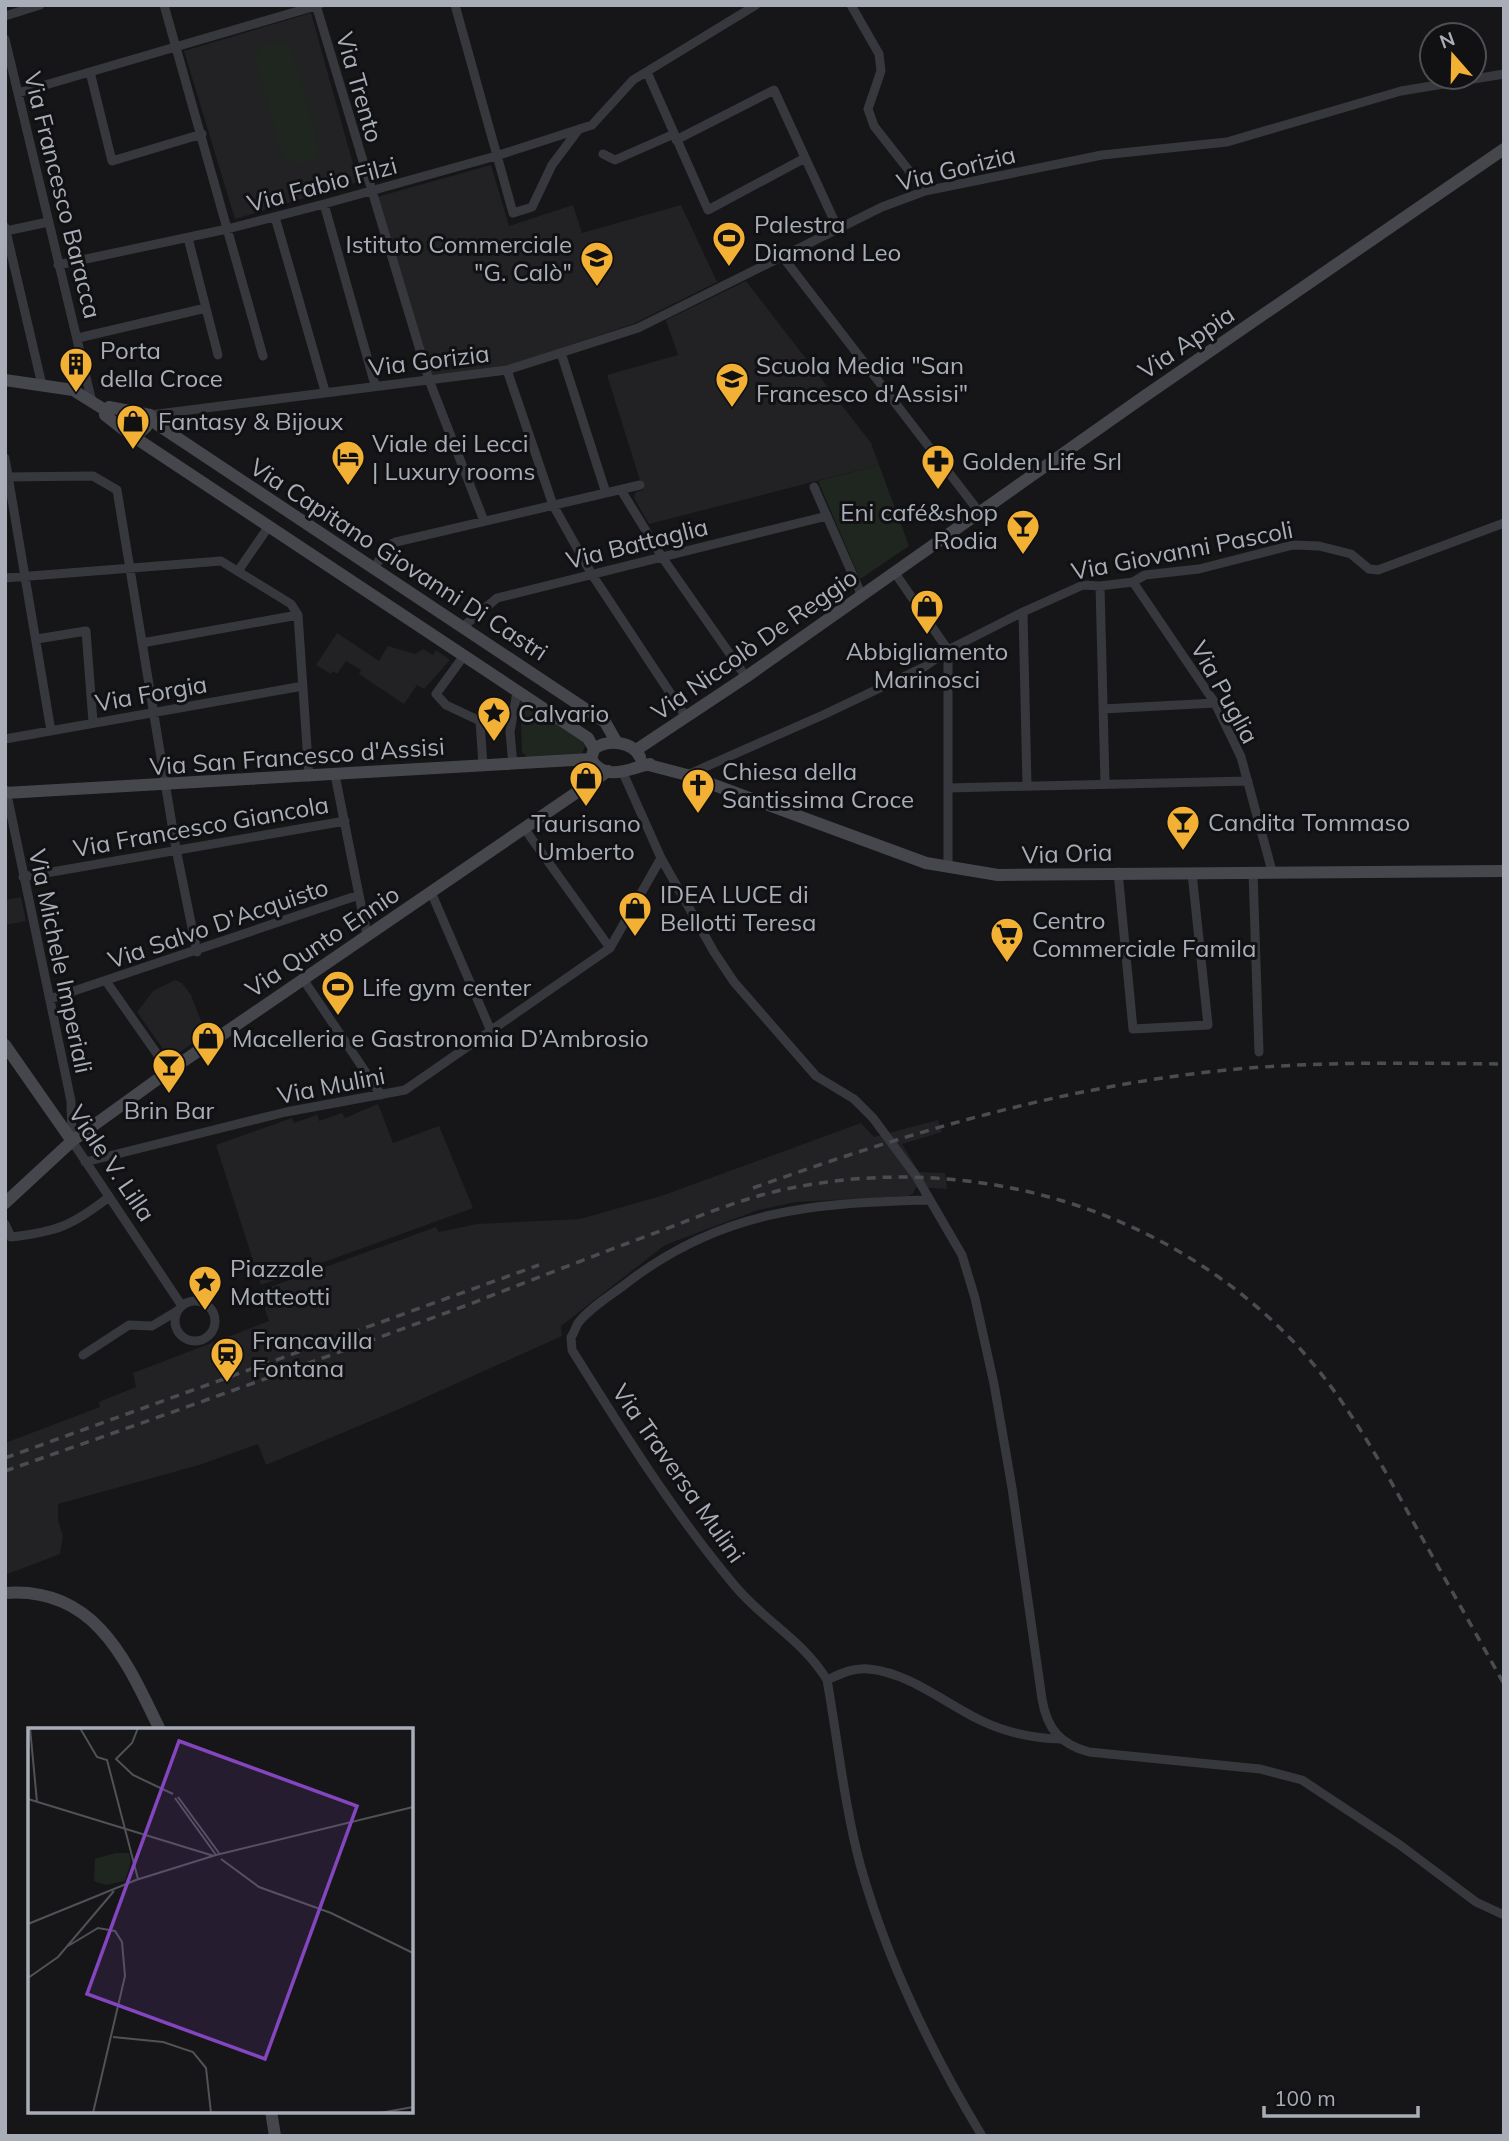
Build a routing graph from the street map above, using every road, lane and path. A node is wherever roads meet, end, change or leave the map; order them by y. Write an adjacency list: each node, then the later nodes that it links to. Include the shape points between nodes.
1 (40, 5): 7 (street)
2 (164, 5): 9 (street)
3 (454, 5): 19 (street)
4 (756, 5): 11 (street)
5 (851, 5): 22 (street, via 880,54 881,71 868,109 874,125)
6 (317, 6): 9 (street); 21 (street, Via Trento)
7 (5, 16)
8 (5, 39): 13 (street, Via Francesco Baracca)
9 (176, 46): 10 (street); 15 (street)
10 (90, 72): 13 (street); 15 (street, via 112,162)
11 (647, 72): 14 (street, Via Fabio Filzi, via 633,80 592,125); 16 (street)
12 (1504, 74): 22 (street, Via Gorizia, via 1401,91 1227,142 1101,155)
13 (18, 93): 25 (street, Via Francesco Baracca)
14 (579, 129): 19 (street, Via Fabio Filzi); 19 (street, via 552,165 533,207 520,214 511,211)
15 (202, 134): 27 (street)
16 (675, 137): 18 (street, via 615,160); 20 (street, via 774,90); 20 (street, via 708,210)
17 (1504, 149): 54 (main road, Via Appia)
18 (603, 155)
19 (496, 156): 21 (street, Via Fabio Filzi)
20 (805, 158): 28 (street)
21 (370, 191): 23 (street, Via Fabio Filzi); 39 (street, Via Trento)
22 (925, 191): 28 (street, Via Gorizia)
23 (324, 204): 24 (street, Via Fabio Filzi); 41 (street)
24 (275, 217): 27 (street, Via Fabio Filzi); 42 (street)
25 (48, 222): 26 (street); 31 (street, Via Francesco Baracca)
26 (6, 229): 40 (street)
27 (227, 229): 29 (street, Via Fabio Filzi); 36 (street)
28 (838, 229): 30 (street, Via Gorizia)
29 (188, 238): 31 (street, Via Fabio Filzi); 32 (street)
30 (782, 256): 34 (street, Via Gorizia, via 638,328); 54 (street)
31 (58, 265): 33 (street, Via Francesco Baracca)
32 (206, 308): 33 (street); 35 (street)
33 (78, 338): 43 (street, Via Francesco Baracca)
34 (561, 353): 37 (street, Via Gorizia); 52 (street)
35 (218, 355)
36 (263, 356)
37 (507, 370): 39 (street, Via Gorizia); 53 (street)
38 (5, 380): 40 (main road)
39 (429, 380): 41 (street, Via Gorizia); 56 (street, Via Trento)
40 (41, 385): 43 (main road, via 73,390)
41 (375, 385): 42 (street, Via Gorizia)
42 (325, 391): 45 (street, Via Gorizia)
43 (92, 402): 44 (main road)
44 (105, 410): 45 (main road, via 109,407); 46 (main road, Via Capitano Giovanni Di Castri, via 105,415)
45 (150, 417): 46 (main road, via 142,432); 61 (main road, Via Capitano Giovanni Di Castri)
46 (128, 433): 58 (main road, Via Capitano Giovanni Di Castri)
47 (5, 458): 48 (street)
48 (7, 477): 60 (street, via 93,476 117,490); 65 (street)
49 (640, 485): 51 (street)
50 (814, 487): 55 (street)
51 (621, 490): 52 (street); 59 (street)
52 (606, 494): 53 (street)
53 (553, 505): 56 (street); 63 (street)
54 (980, 513): 64 (main road, Via Appia)
55 (827, 516): 59 (street, Via Battaglia); 69 (street)
56 (484, 521): 61 (street, via 389,545)
57 (1504, 523): 67 (street, Via Giovanni Pascoli, via 1378,570 1369,569 1350,554 1293,545 1199,569 1145,575)
58 (269, 526): 62 (street); 76 (main road, Via Capitano Giovanni Di Castri)
59 (662, 558): 63 (street, Via Battaglia); 77 (street)
60 (128, 568): 62 (street, via 221,561); 65 (street); 74 (street)
61 (374, 568): 72 (main road, Via Capitano Giovanni Di Castri)
62 (238, 571): 71 (street, via 291,604)
63 (591, 573): 72 (street, Via Battaglia, via 497,598); 83 (street)
64 (895, 573): 69 (main road, Via Niccolò De Reggio); 75 (street)
65 (26, 575): 66 (street); 73 (street)
66 (5, 578)
67 (1133, 582): 68 (street, Via Giovanni Pascoli); 80 (street, Via Puglia)
68 (1100, 586): 70 (street, Via Giovanni Pascoli, via 1083,584); 81 (street)
69 (862, 596): 77 (main road, Via Niccolò De Reggio)
70 (1023, 612): 75 (street, Via Giovanni Pascoli); 100 (street)
71 (298, 615): 74 (street); 78 (street)
72 (464, 626): 87 (main road, Via Capitano Giovanni Di Castri, via 605,722)
73 (37, 639): 84 (street, via 86,631); 85 (street)
74 (142, 643): 82 (street)
75 (948, 650): 96 (street, Via Giovanni Pascoli, via 924,667); 102 (street)
76 (463, 657): 79 (main road, Via Capitano Giovanni Di Castri); 92 (street, via 436,694 446,705 480,721)
77 (746, 677): 83 (main road, Via Niccolò De Reggio)
78 (303, 686): 82 (street, Via Forgia); 97 (street)
79 (517, 692): 89 (main road, Via Capitano Giovanni Di Castri, via 588,738); 90 (street, via 510,732)
80 (1216, 703): 81 (street); 98 (street, Via Puglia)
81 (1103, 709): 99 (street)
82 (153, 712): 84 (street, Via Forgia); 101 (street)
83 (686, 718): 88 (main road, Via Niccolò De Reggio)
84 (93, 722): 85 (street, Via Forgia)
85 (51, 731): 86 (street, Via Forgia)
86 (5, 739)
87 (617, 743): 88 (main road); 89 (main road, Via San Francesco d'Assisi, via 601,744)
88 (636, 750): 91 (main road)
89 (593, 754): 90 (main road, Via San Francesco d'Assisi); 95 (main road, Via Capitano Giovanni Di Castri)
90 (513, 765): 92 (main road, Via San Francesco d'Assisi)
91 (644, 765): 93 (main road); 96 (main road, Via Oria)
92 (483, 766): 94 (main road, Via San Francesco d'Assisi)
93 (622, 773): 95 (main road); 107 (street)
94 (335, 775): 97 (main road, Via San Francesco d'Assisi); 104 (street)
95 (602, 775): 105 (main road, Via Qunto Ennio)
96 (687, 775): 108 (main road, Via Oria, via 926,863)
97 (309, 777): 101 (main road, Via San Francesco d'Assisi)
98 (1248, 780): 99 (street); 109 (street, Via Puglia)
99 (1105, 783): 100 (street)
100 (1027, 785): 102 (street)
101 (165, 786): 103 (main road, Via San Francesco d'Assisi); 106 (street)
102 (948, 788): 108 (street)
103 (6, 792): 114 (street, Via Michele Imperiali)
104 (345, 821): 106 (street, Via Francesco Giancola); 116 (street)
105 (524, 828): 115 (main road, Via Qunto Ennio); 118 (street)
106 (176, 849): 114 (street, Via Francesco Giancola); 119 (street)
107 (661, 858): 118 (street, Via Mulini); 131 (street, via 734,982 816,1076 854,1099 873,1118)
108 (948, 867): 111 (main road, Via Oria, via 1017,876)
109 (1272, 871): 110 (main road, Via Oria); 112 (main road, Via Oria)
110 (1504, 871)
111 (1118, 872): 113 (main road, Via Oria); 113 (street, via 1133,1029 1208,1025)
112 (1253, 872): 113 (main road, Via Oria); 125 (street)
113 (1192, 873)
114 (23, 877): 122 (street, Via Michele Imperiali)
115 (431, 892): 117 (main road, Via Qunto Ennio); 123 (street)
116 (359, 895): 117 (street); 119 (street, Via Salvo D'Acquisto)
117 (367, 936): 120 (main road, Via Qunto Ennio)
118 (610, 948): 123 (street, Via Mulini)
119 (197, 951): 121 (street, Via Salvo D'Acquisto)
120 (303, 979): 126 (main road, Via Qunto Ennio); 127 (street)
121 (106, 981): 122 (street, Via Salvo D'Acquisto); 126 (street)
122 (50, 999): 128 (street, Via Michele Imperiali, via 71,1101)
123 (491, 1031): 127 (street, Via Mulini, via 405,1090)
124 (5, 1045): 128 (main road, Viale V. Lilla)
125 (1259, 1052)
126 (169, 1071): 128 (main road, Via Qunto Ennio)
127 (381, 1095): 129 (street, Via Mulini, via 286,1112)
128 (72, 1141): 129 (street, Viale V. Lilla); 132 (main road, Via Qunto Ennio)
129 (85, 1162): 130 (street, Viale V. Lilla)
130 (108, 1197): 133 (street, via 72,1225 11,1237); 134 (street, Viale V. Lilla)
131 (929, 1200): 137 (street, Via Traversa Mulini, via 827,1205 766,1214 689,1241 657,1259 591,1310 571,1337 578,1361 693,1535 739,1591 812,1655); 139 (street, via 957,1244 975,1298 1012,1488 1044,1710)
132 (5, 1203)
133 (5, 1224)
134 (180, 1309): 134 (street, via 175,1324 186,1340 200,1341 211,1334 216,1322 207,1305 194,1301); 135 (street, via 152,1326 129,1325)
135 (83, 1355)
136 (5, 1593): 138 (main road, via 42,1595 82,1612 97,1625 125,1660)
137 (827, 1680): 139 (street, via 868,1669 936,1695 982,1722 1027,1737); 143 (street, Via Traversa Mulini, via 860,1862 883,1934 920,2027)
138 (159, 1728)
139 (1061, 1739): 140 (street, via 1089,1752 1268,1770 1302,1780 1476,1902)
140 (1504, 1915)
141 (271, 2113): 142 (main road)
142 (275, 2136)
143 (982, 2136)

